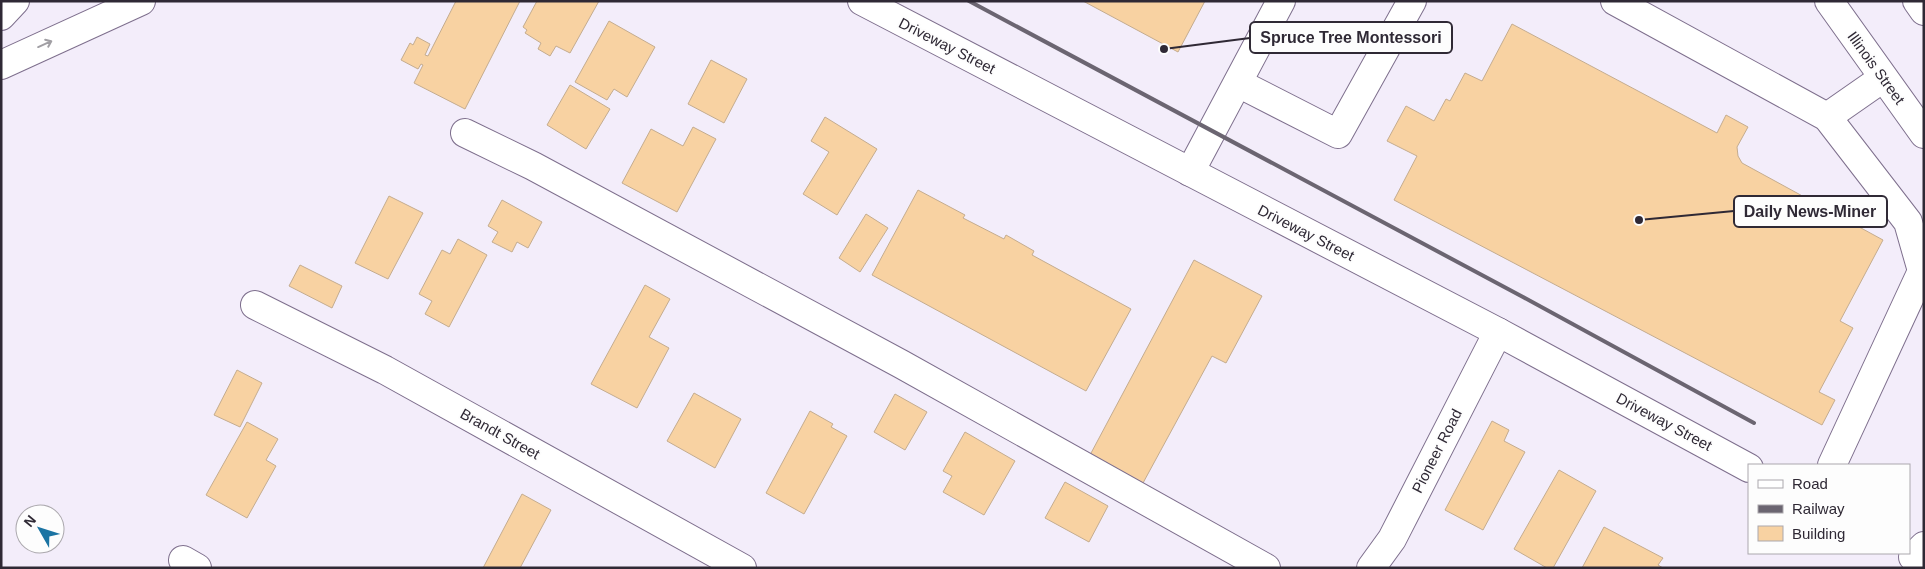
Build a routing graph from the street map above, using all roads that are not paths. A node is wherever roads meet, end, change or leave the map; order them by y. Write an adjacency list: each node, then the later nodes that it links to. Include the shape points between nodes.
1 (15, 1): 10 (street)
2 (141, 1): 11 (street, one-way to 2)
3 (862, 1): 17 (street, Driveway Street)
4 (1282, 1): 13 (street)
5 (1412, 1): 13 (street, via 1338,134)
6 (1615, 1): 14 (street)
7 (1829, 1): 12 (street, Illinois Street)
8 (1917, 1): 9 (street)
9 (1924, 11)
10 (1, 16)
11 (1, 65)
12 (1883, 78): 14 (street); 16 (street, Illinois Street)
13 (1238, 83): 17 (street)
14 (1827, 117): 20 (street, via 1908,222 1922,271)
15 (465, 133): 23 (street, via 533,166 884,354)
16 (1924, 134)
17 (1190, 172): 19 (street, Driveway Street)
18 (255, 305): 22 (street, Brandt Street, via 385,370)
19 (1498, 332): 21 (street, Driveway Street); 24 (street, Pioneer Road, via 1392,539)
20 (1832, 464)
21 (1748, 467)
22 (742, 568)
23 (1266, 568)
24 (1371, 568)

